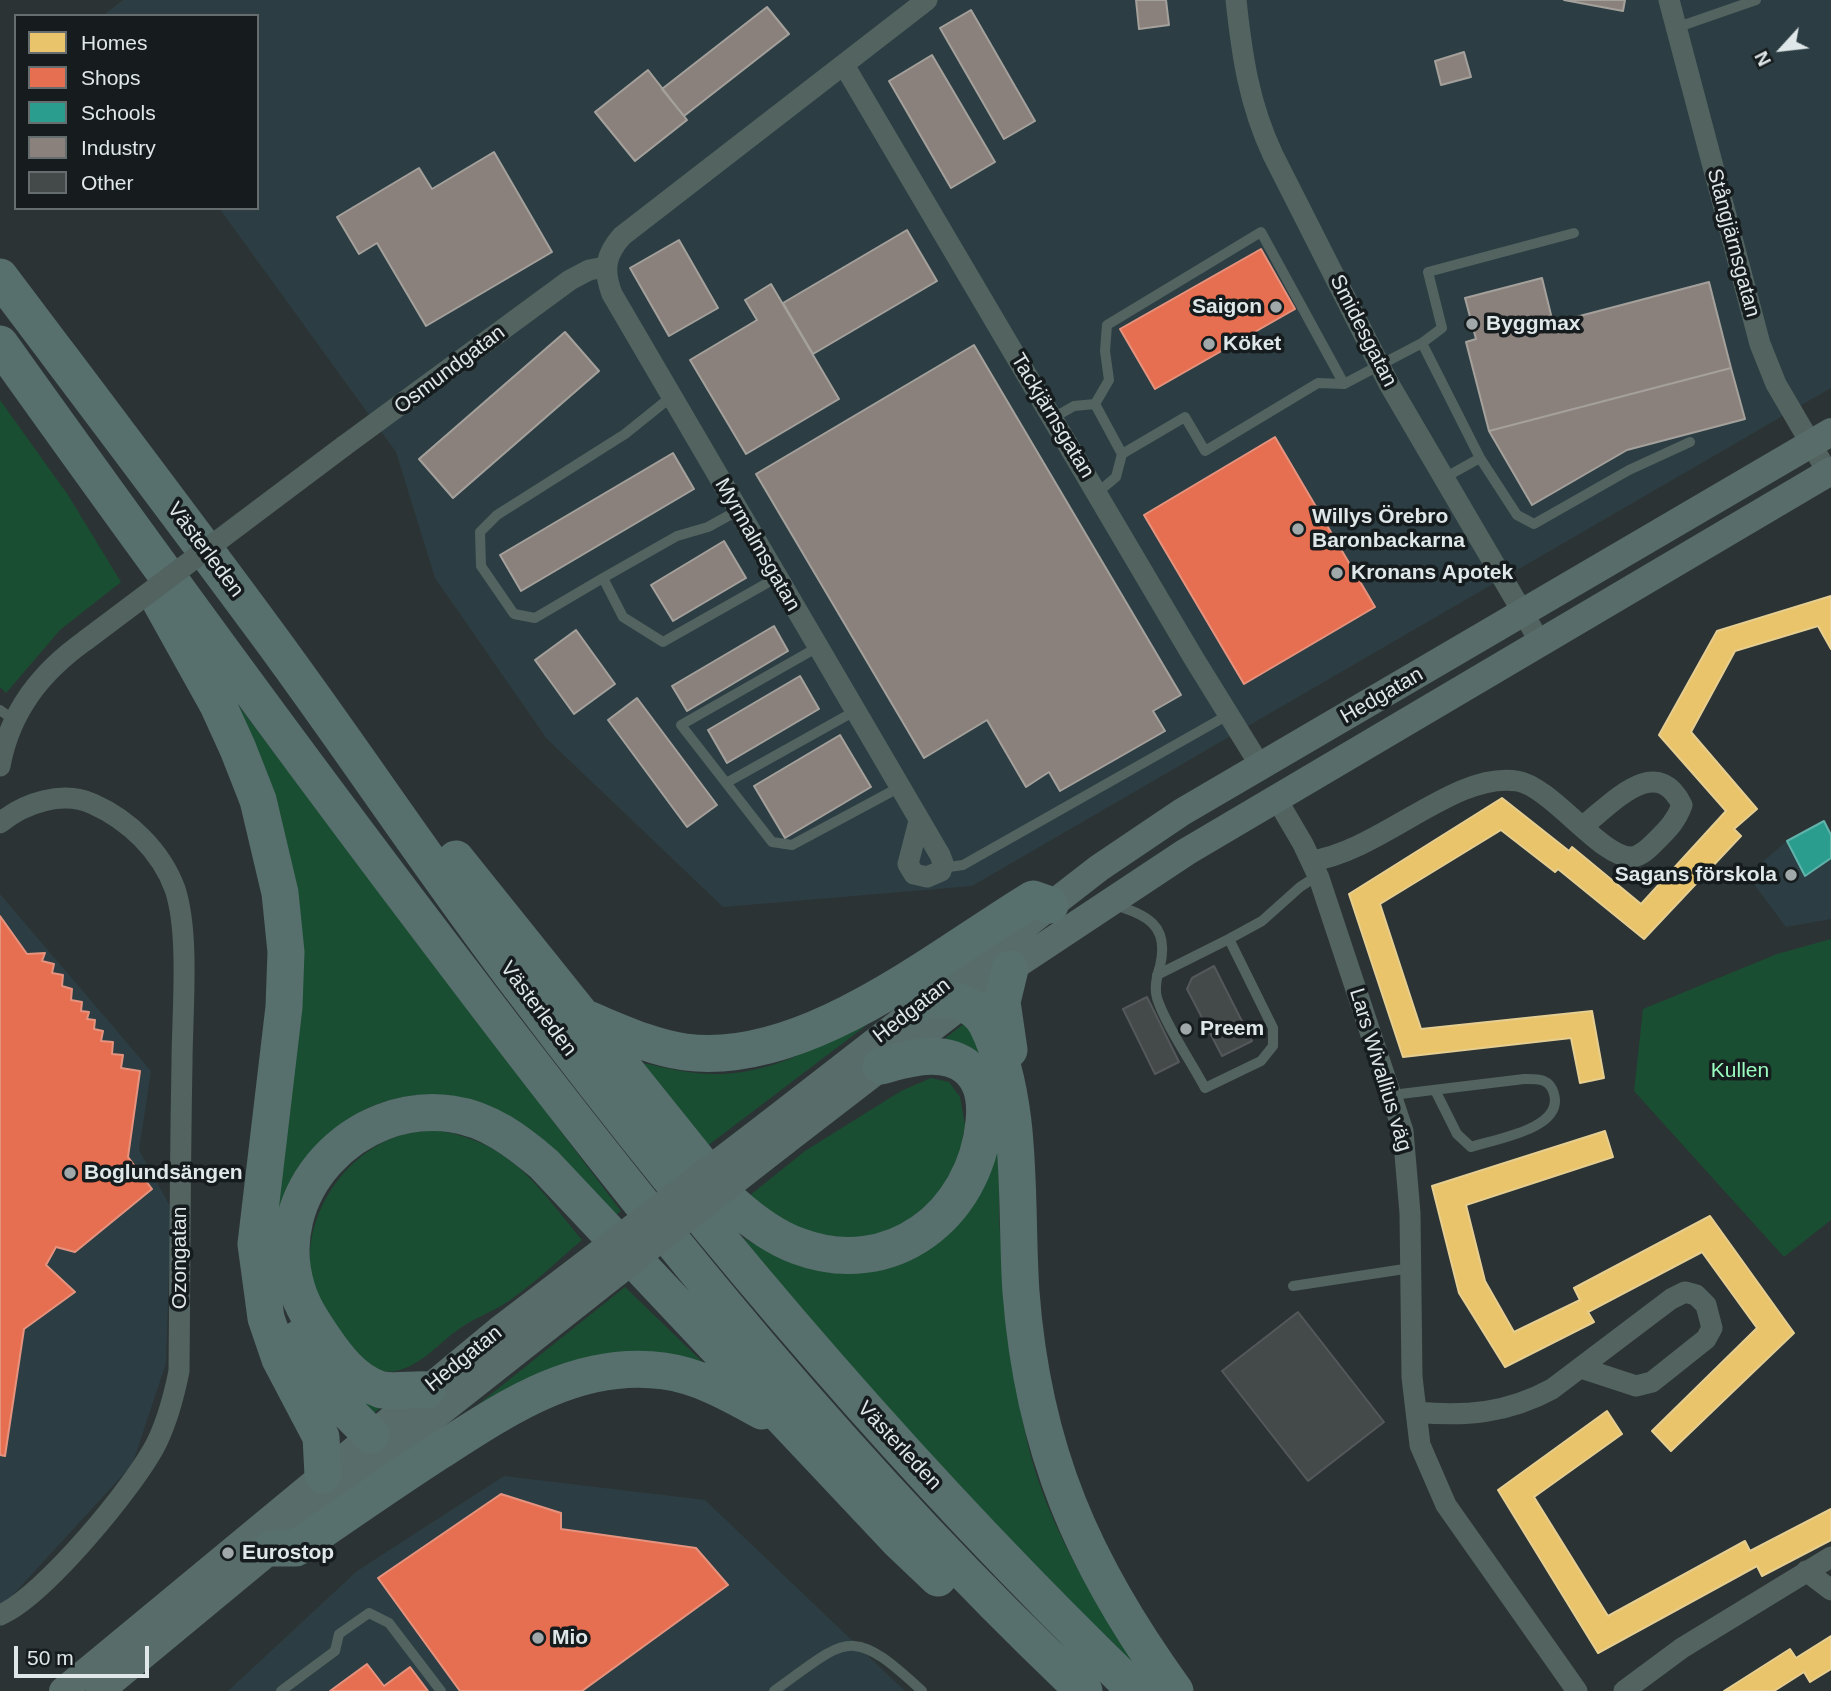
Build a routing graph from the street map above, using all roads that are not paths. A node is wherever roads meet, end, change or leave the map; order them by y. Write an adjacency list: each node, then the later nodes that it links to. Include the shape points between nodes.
1 (928, 0): 6 (street)
2 (1236, 0): 12 (street, Smidesgatan, via 1245,76 1260,128)
3 (1669, 0): 17 (street, Stångjärnsgatan, via 1760,344 1776,384)
4 (1756, 0): 5 (lane)
5 (1684, 25)
6 (844, 65): 8 (street, via 622,236 610,249); 16 (street, Tackjärnsgatan)
7 (1574, 233): 10 (lane, via 1427,272 1442,328)
8 (605, 267): 14 (street, Myrmalmsgatan, via 612,294); 33 (street, Osmundgatan, bridge, via 570,280 344,446 86,640 46,672)
9 (0, 277): 29 (highway, Västerleden)
10 (1422, 343): 12 (lane); 20 (lane)
11 (0, 344): 25 (highway, Västerleden)
12 (1380, 366): 13 (lane); 22 (street, Smidesgatan)
13 (1344, 384): 15 (lane, via 1261,232 1107,324 1109,380); 19 (lane, via 1318,383 1205,451 1185,417)
14 (671, 397): 24 (street, Myrmalmsgatan); 26 (lane, via 625,433 497,515 480,532 481,566 514,614 534,618)
15 (1095, 404): 16 (lane, via 1074,406); 19 (lane)
16 (1053, 418): 23 (street, Tackjärnsgatan)
17 (1821, 438): 21 (street, Stångjärnsgatan); 28 (main road, Hedgatan)
18 (1690, 442): 20 (lane, via 1629,470 1534,524 1517,515)
19 (1122, 454): 23 (lane, via 1116,477)
20 (1480, 457): 22 (lane)
21 (1829, 472): 30 (main road, Hedgatan)
22 (1444, 478): 28 (street, Smidesgatan)
23 (1097, 493): 34 (street, Tackjärnsgatan)
24 (737, 511): 26 (lane, via 708,527 677,536); 27 (street, Myrmalmsgatan)
25 (152, 555): 60 (highway, via 147,573 218,705 258,800 280,893 286,952 284,1007 256,1244); 80 (highway, Västerleden, via 462,974 712,1293 924,1531)
26 (603, 578): 27 (lane, via 623,617 663,642)
27 (776, 578): 31 (street, Myrmalmsgatan)
28 (1523, 613): 30 (street, Smidesgatan); 36 (main road, Hedgatan)
29 (265, 630): 52 (highway, via 360,739); 81 (highway, Västerleden, via 485,939 742,1269 890,1438)
30 (1540, 642): 39 (main road, Hedgatan)
31 (818, 647): 32 (street, Myrmalmsgatan); 37 (lane, via 681,725)
32 (855, 711): 37 (lane); 38 (street, Myrmalmsgatan)
33 (7, 715): 35 (street, Osmundgatan)
34 (1228, 715): 36 (street, Tackjärnsgatan); 43 (lane, via 963,865)
35 (0, 766)
36 (1261, 767): 39 (main road); 46 (main road, Hedgatan, via 1182,812)
37 (726, 783): 38 (lane, via 772,842 792,845)
38 (900, 787): 40 (street, Myrmalmsgatan)
39 (1276, 798): 44 (street, Lars Wivallius väg); 45 (main road, Hedgatan)
40 (919, 821): 43 (street, Myrmalmsgatan, via 940,855); 43 (street, via 908,863 914,874 927,877 941,872)
41 (0, 823): 72 (street, Ozongatan, via 18,808 51,799 84,800 119,815 159,859 176,891 183,1003 178,1371 173,1400 156,1445 118,1497 32,1595)
42 (1582, 827): 44 (street, via 1537,790 1519,781 1500,780 1455,794)
43 (942, 867)
44 (1314, 869): 47 (lane, via 1262,921); 56 (street, Lars Wivallius väg)
45 (1110, 903): 48 (main road, Hedgatan); 49 (lane, via 1143,915 1159,930 1163,946)
46 (1050, 905): 50 (main road, Hedgatan); 52 (highway, via 1033,900 831,1022 752,1050 708,1054 664,1048)
47 (1229, 939): 49 (lane); 49 (lane, via 1273,1028 1273,1046 1261,1061 1205,1088 1157,997)
48 (1006, 972): 51 (main road, Hedgatan); 53 (highway, via 1002,1002 1010,1056)
49 (1157, 975)
50 (923, 1002): 51 (highway, via 938,998); 57 (main road, Hedgatan)
51 (964, 1004): 53 (highway, via 982,1017); 54 (main road, Hedgatan)
52 (580, 1016): 54 (highway, via 732,1203 773,1235 834,1255 865,1255 924,1232 962,1192 982,1140 986,1107 980,1084 969,1068 954,1060 914,1056)
53 (1002, 1065): 82 (highway, via 1012,1114 1025,1331 1052,1458 1096,1568)
54 (881, 1066): 57 (main road, Hedgatan)
55 (1435, 1090): 55 (lane, via 1542,1079 1553,1087 1556,1102 1552,1116 1541,1125 1471,1147 1457,1134); 56 (lane)
56 (1392, 1095): 59 (street, Lars Wivallius väg, via 1407,1159)
57 (776, 1133): 58 (main road, Hedgatan, bridge)
58 (608, 1263): 63 (main road, Hedgatan); 66 (main road, Hedgatan)
59 (1411, 1268): 61 (lane); 64 (street, Lars Wivallius väg)
60 (260, 1273): 66 (highway, via 271,1281 284,1317 329,1388); 67 (highway, via 274,1345 321,1437)
61 (1293, 1286)
62 (1581, 1368): 62 (street, via 1685,1292 1696,1295 1711,1315 1712,1328 1706,1339 1652,1382 1636,1386); 64 (street, via 1552,1389 1510,1407 1469,1414)
63 (427, 1390): 65 (highway, via 382,1390 351,1372 302,1303 291,1255 303,1196 335,1150 381,1122 435,1113 490,1126 544,1164); 66 (main road, Hedgatan)
64 (1416, 1412): 83 (street, Lars Wivallius väg, via 1420,1445 1446,1505)
65 (791, 1427): 68 (highway, via 727,1391 686,1376 643,1370 598,1373 527,1397 296,1548); 79 (highway, via 899,1541)
66 (379, 1445): 67 (main road, Hedgatan); 68 (main road, Hedgatan)
67 (323, 1475): 73 (main road, Hedgatan)
68 (273, 1548): 74 (main road, Hedgatan)
69 (1831, 1557): 70 (street)
70 (1806, 1571): 71 (street); 84 (street, via 1682,1648)
71 (1831, 1590)
72 (0, 1615)
73 (63, 1691)
74 (100, 1691)
75 (281, 1691): 76 (lane, via 335,1651 339,1634 369,1613 389,1623)
76 (441, 1691)
77 (774, 1691): 78 (lane, via 832,1650 854,1644 880,1654)
78 (922, 1691)
79 (1059, 1691)
80 (1084, 1691)
81 (1136, 1691)
82 (1175, 1691)
83 (1577, 1691)
84 (1624, 1691)

